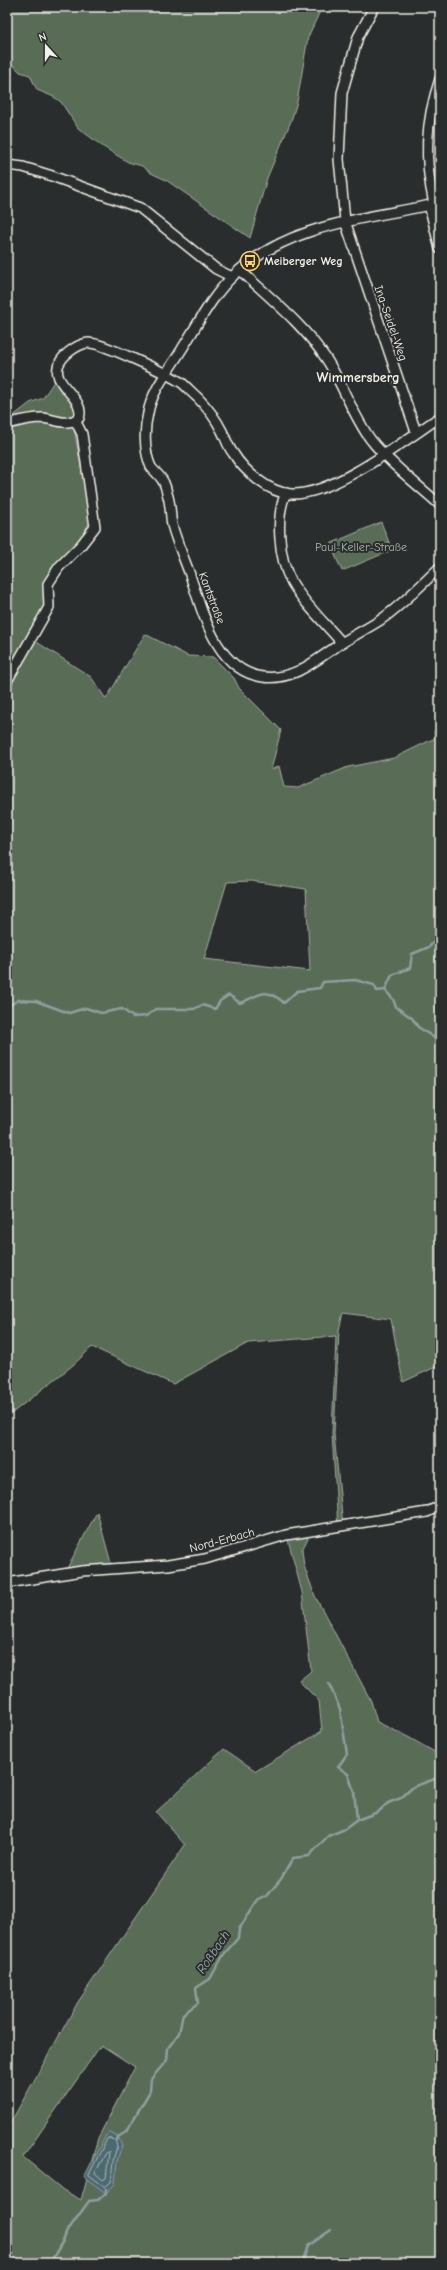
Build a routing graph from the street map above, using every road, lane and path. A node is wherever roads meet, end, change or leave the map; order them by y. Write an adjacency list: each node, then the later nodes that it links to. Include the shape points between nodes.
1 (374, 7): 5 (street, Ina-Seidel-Weg, via 358,37 342,93 339,159)
2 (440, 79): 4 (street, via 429,124 427,150 427,174)
3 (7, 165): 8 (street, via 49,175 140,208 216,269)
4 (434, 204): 5 (street, Kantstraße); 6 (street)
5 (345, 221): 7 (street, Kantstraße, via 321,227 278,245 254,258); 13 (street, Ina-Seidel-Weg)
6 (440, 249)
7 (240, 270): 8 (street, Kantstraße); 14 (street, via 312,340 336,374 371,439)
8 (232, 277): 9 (street, Kantstraße, via 209,304)
9 (166, 374): 11 (street, via 103,346 89,343 77,347 60,362 58,372 62,383 79,406 80,414); 15 (street, via 198,398 218,423 232,454 246,468 268,486); 18 (street, Kantstraße, via 148,413 147,451 150,465 161,478 167,493 172,523 206,622 225,654 239,669 262,677 276,677 292,674 307,667)
10 (440, 417): 13 (street)
11 (75, 420): 12 (street, via 60,423 44,418); 19 (street, via 82,434 95,527 59,567 48,584 49,607)
12 (7, 424)
13 (416, 432): 14 (street)
14 (384, 454): 15 (street, via 332,483 308,492); 16 (street)
15 (286, 493): 18 (street, via 279,520 280,540 290,579)
16 (440, 504)
17 (440, 567): 18 (street, Kantstraße, via 406,600 379,621)
18 (342, 643)
19 (7, 681)
20 (440, 1506): 21 (street, Nord-Erbach, via 427,1512 286,1535 206,1559 168,1565 82,1571)
21 (7, 1583)

